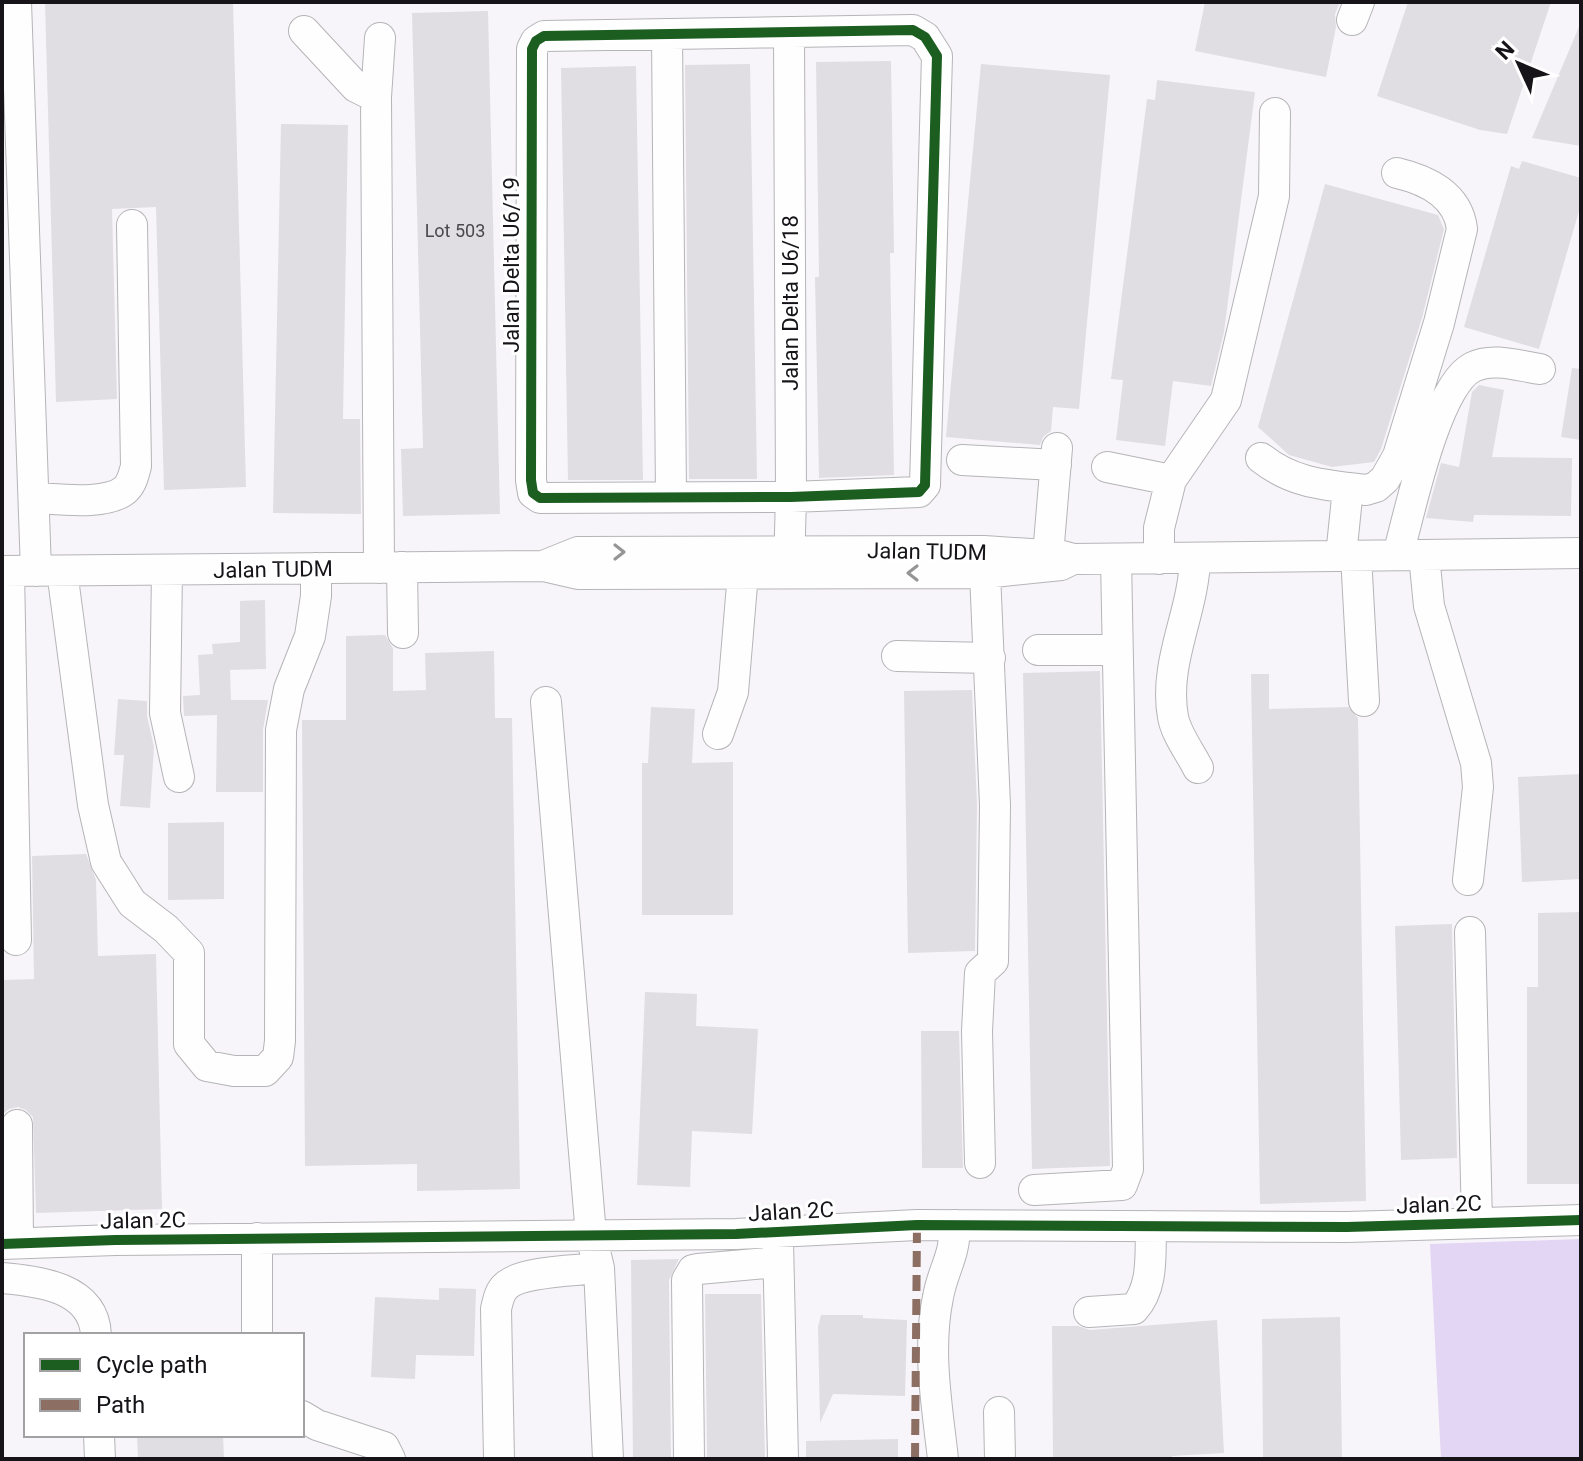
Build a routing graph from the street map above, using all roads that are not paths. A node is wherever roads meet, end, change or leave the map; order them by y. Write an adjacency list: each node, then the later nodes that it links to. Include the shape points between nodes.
1 (16, 2): 18 (street)
2 (304, 31): 6 (street, via 356,87)
3 (789, 32): 4 (street); 17 (street, Jalan Delta U6/18); 17 (street, via 913,30 925,37 937,56 925,485 919,492)
4 (667, 34): 16 (street); 16 (street, Jalan Delta U6/19, via 544,36 532,49 531,480 533,493 540,498)
5 (380, 38): 6 (street)
6 (376, 97): 29 (street)
7 (1275, 113): 14 (street, via 1274,196 1226,400)
8 (1397, 173): 15 (street, via 1432,184 1460,214 1462,229 1398,456 1376,487)
9 (132, 225): 18 (street, via 136,466 131,482 124,491 99,499)
10 (1540, 369): 20 (street, via 1488,362 1471,367 1449,391 1420,472)
11 (1261, 458): 15 (street, via 1299,480)
12 (962, 460): 22 (street, via 1057,456)
13 (1107, 467): 14 (street)
14 (1171, 480): 25 (street, via 1159,528)
15 (1348, 488): 21 (street)
16 (671, 497): 17 (street)
17 (791, 497): 26 (street, Jalan Delta U6/18)
18 (34, 498): 31 (street)
19 (1581, 553): 20 (street, Jalan TUDM)
20 (1411, 555): 21 (street, Jalan TUDM); 44 (street, via 1476,763)
21 (1349, 556): 23 (street, Jalan TUDM); 39 (street)
22 (1060, 557): 24 (street, Jalan TUDM); 26 (street, Jalan TUDM, via 984,551); 33 (street, Jalan TUDM, via 1061,565)
23 (1195, 558): 25 (street, Jalan TUDM); 42 (street, via 1195,582 1176,645 1172,684 1173,720)
24 (1116, 559): 25 (street, Jalan TUDM); 36 (street)
25 (1159, 559)
26 (789, 562): 27 (street, Jalan TUDM, one-way to 26, via 578,552); 32 (street, Jalan TUDM); 33 (street, Jalan TUDM, one-way to 26)
27 (543, 566): 29 (street, Jalan TUDM); 32 (street, Jalan TUDM, via 578,574)
28 (316, 568): 29 (street, Jalan TUDM); 30 (street, Jalan TUDM); 31 (street, via 310,636 289,689 281,730 280,1041 278,1057 265,1071 207,1066 189,1044 189,953 132,903 106,862)
29 (390, 568): 34 (street)
30 (167, 570): 31 (street, Jalan TUDM); 43 (street, via 165,713)
31 (27, 571): 46 (street)
32 (743, 573): 41 (street, via 733,692)
33 (985, 573): 38 (street)
34 (403, 633)
35 (1038, 650): 36 (street)
36 (1117, 650): 49 (street, via 1128,1169 1122,1185)
37 (897, 656): 38 (street)
38 (990, 658): 48 (street, via 993,961 980,973)
39 (1364, 701)
40 (546, 702): 55 (street)
41 (718, 734)
42 (1198, 768)
43 (179, 777)
44 (1468, 880)
45 (1470, 932): 51 (street)
46 (16, 940)
47 (17, 1125): 57 (street)
48 (980, 1163)
49 (1034, 1190)
50 (1581, 1220): 51 (street, Jalan 2C)
51 (1477, 1223): 53 (street, Jalan 2C)
52 (955, 1225): 53 (street, Jalan 2C); 54 (street, Jalan 2C); 73 (street, via 955,1247 938,1296 932,1358)
53 (1151, 1226): 61 (street, via 1144,1298 1134,1309)
54 (777, 1231): 55 (street, Jalan 2C); 58 (street)
55 (591, 1235): 56 (street, Jalan 2C); 59 (street)
56 (257, 1238): 57 (street, Jalan 2C); 63 (street)
57 (10, 1244)
58 (778, 1262): 71 (street, via 698,1269 687,1280); 72 (street)
59 (599, 1268): 69 (street, via 519,1278 499,1296); 70 (street)
60 (2, 1278): 62 (street, via 43,1281 70,1293 92,1319)
61 (1089, 1312)
62 (96, 1333)
63 (257, 1333)
64 (999, 1412): 74 (street)
65 (304, 1417): 68 (street, via 384,1447)
66 (99, 1437): 67 (street)
67 (100, 1459)
68 (390, 1459)
69 (499, 1459)
70 (608, 1459)
71 (689, 1459)
72 (783, 1459)
73 (943, 1459)
74 (1000, 1459)

